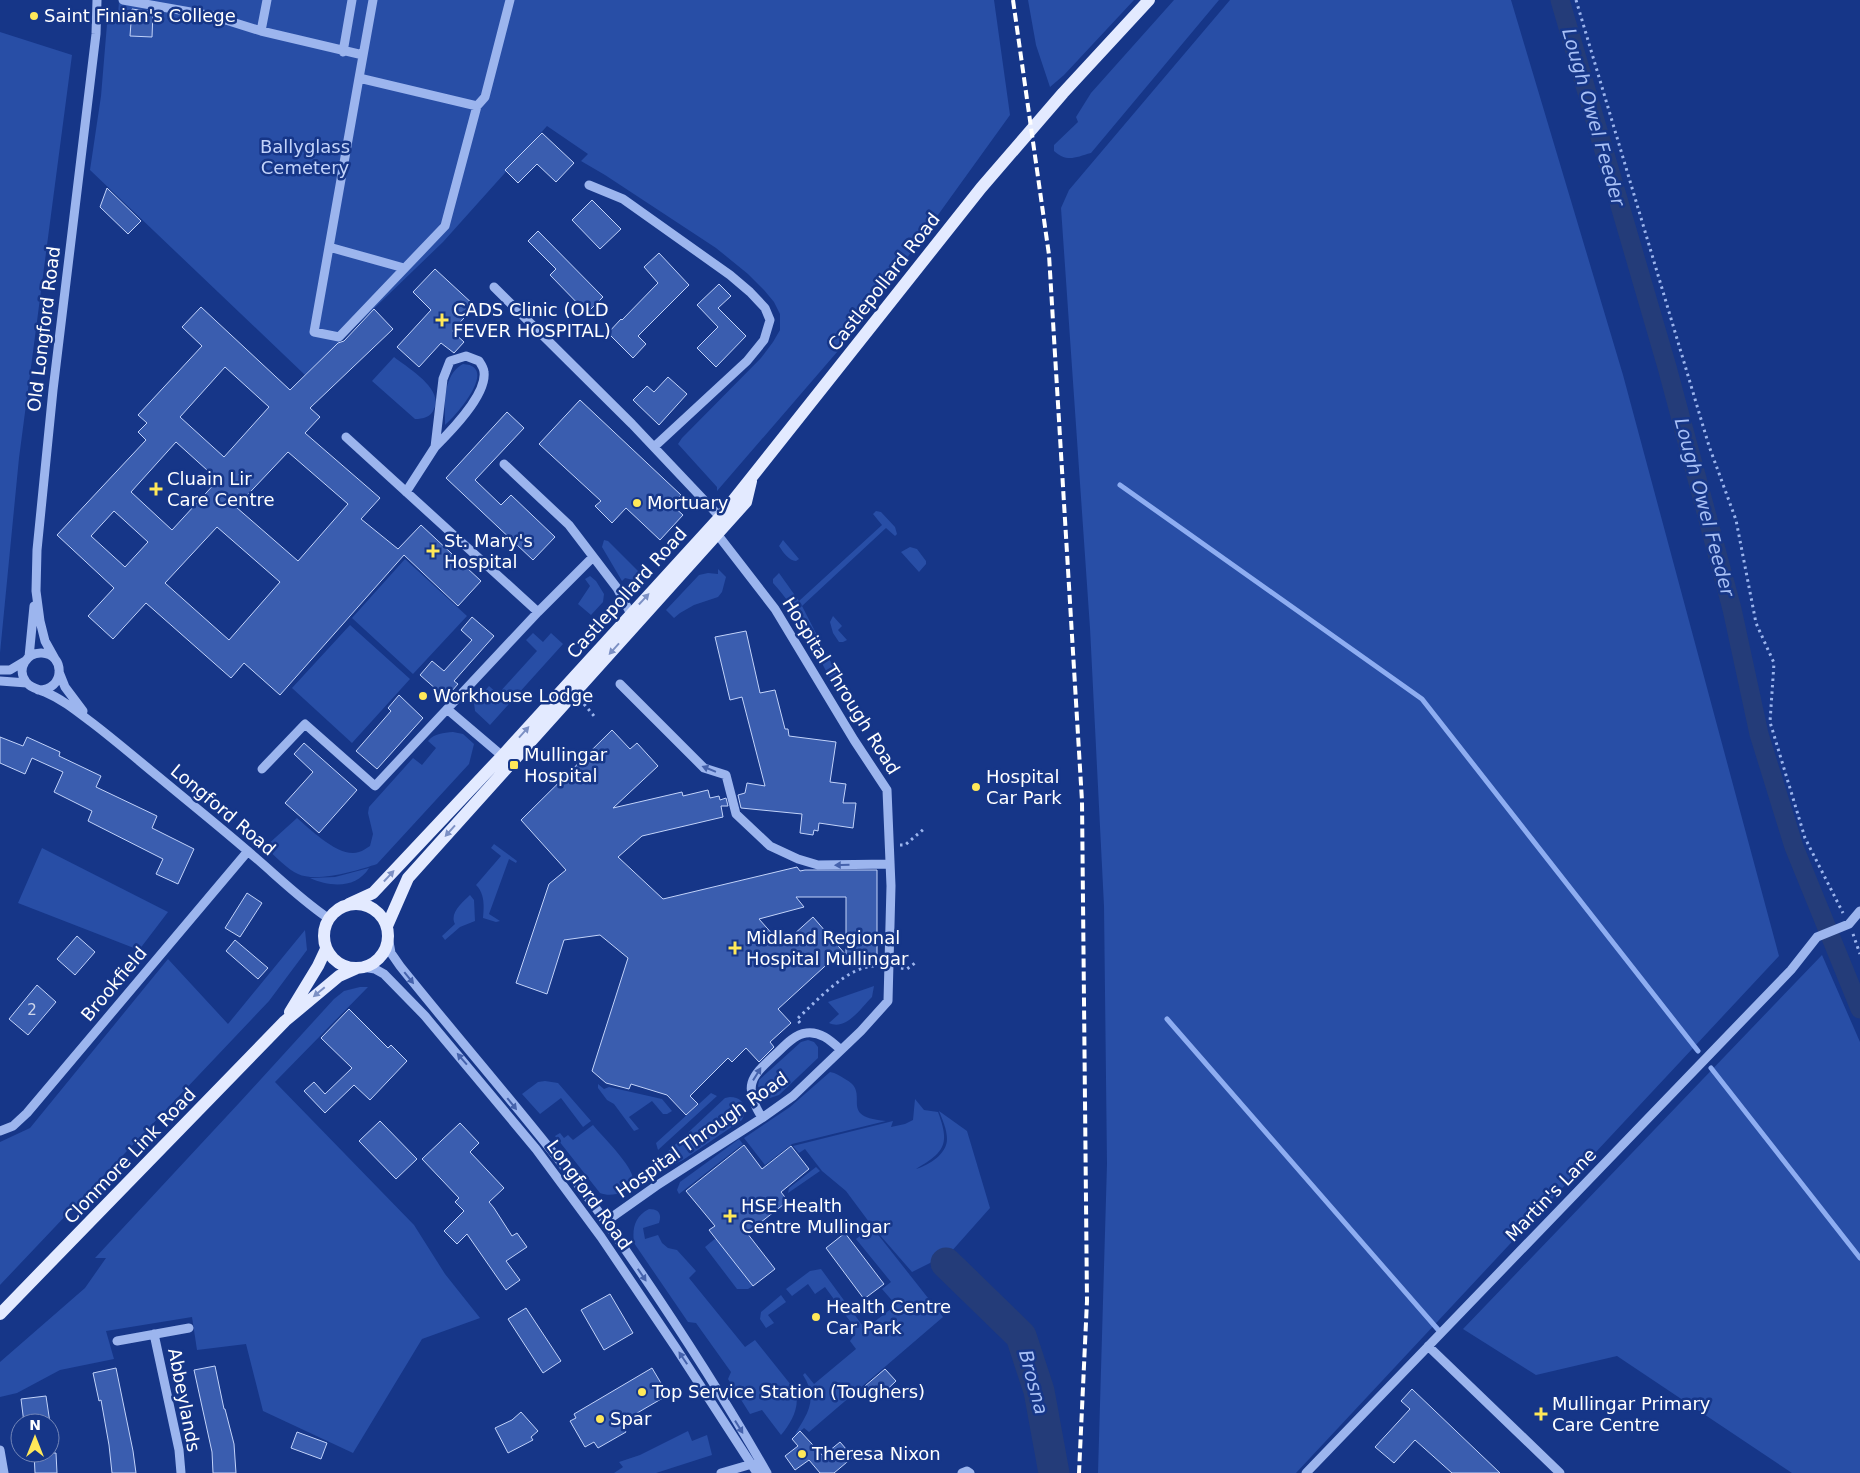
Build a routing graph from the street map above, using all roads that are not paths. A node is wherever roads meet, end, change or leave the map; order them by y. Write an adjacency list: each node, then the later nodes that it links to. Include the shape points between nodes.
1 (98, 0): 27 (street, Old Longford Road, via 41,498)
2 (125, 0): 8 (street)
3 (267, 0): 9 (street)
4 (352, 0): 10 (street)
5 (373, 0): 11 (street)
6 (510, 0): 13 (street, via 485,97)
7 (1149, 0): 22 (main road, Castlepollard Road, via 981,188)
8 (170, 4): 9 (street)
9 (261, 31): 10 (street)
10 (342, 52): 11 (street)
11 (363, 56): 12 (street)
12 (359, 78): 13 (street); 15 (street)
13 (477, 106): 16 (street, via 445,226)
14 (589, 185): 20 (street, via 623,199 730,275 765,308 770,320 764,340 747,361)
15 (329, 247): 16 (street); 16 (street, via 314,332 339,337)
16 (404, 268)
17 (494, 286): 20 (street)
18 (346, 437): 23 (street)
19 (435, 447): 19 (street, via 442,379 450,361 466,356 480,361 484,372 480,390 452,431); 23 (street)
20 (654, 447): 24 (street)
21 (504, 464): 26 (street, via 569,525)
22 (752, 477): 24 (main road, Castlepollard Road); 25 (main road, via 746,502)
23 (406, 492): 28 (street)
24 (720, 517): 25 (main road, Castlepollard Road)
25 (713, 532): 29 (main road, Castlepollard Road); 43 (street, Hospital Through Road, via 775,609 888,790)
26 (593, 557): 28 (street); 29 (street, via 617,588)
27 (36, 591): 30 (street); 31 (street, Old Longford Road, via 42,631)
28 (538, 612): 38 (street)
29 (633, 619): 40 (main road, Castlepollard Road)
30 (27, 658): 31 (street, via 41,652); 32 (street, via 10,670); 35 (street, via 22,672)
31 (54, 658): 33 (street)
32 (0, 670)
33 (59, 672): 37 (street, via 54,685); 39 (street, via 70,696)
34 (0, 681): 35 (street)
35 (27, 683): 37 (street)
36 (620, 684): 43 (street, one-way to 36, via 818,865 770,846 736,814 726,775 704,768)
37 (38, 690): 39 (street, via 60,700)
38 (447, 708): 40 (street); 41 (street, via 375,786 305,724)
39 (97, 726): 42 (street, Longford Road)
40 (506, 760): 44 (main road, Castlepollard Road, one-way to 40, via 373,893); 47 (main road, one-way to 47, via 408,878)
41 (262, 769)
42 (248, 851): 46 (street, Longford Road); 53 (street, Brookfield, via 27,1113)
43 (890, 864): 51 (street, Hospital Through Road, via 888,1001)
44 (350, 904): 46 (main road, via 335,910); 47 (main road, via 372,908 383,918)
45 (1860, 911): 60 (street, Martin's Lane, via 1849,924 1817,937 1791,970)
46 (328, 918): 48 (main road, via 323,938)
47 (387, 931): 49 (main road, via 382,955); 54 (street, one-way to 54, via 391,953 397,963)
48 (326, 949): 49 (main road, via 338,963); 50 (main road, Clonmore Link Road)
49 (360, 968): 50 (main road, Clonmore Link Road, one-way to 50, via 338,976); 55 (street, Longford Road, one-way to 49, via 536,1149 426,1016 384,974 375,969)
50 (285, 1021): 56 (main road, Clonmore Link Road)
51 (840, 1049): 52 (street, Hospital Through Road, via 793,1096); 52 (street, one-way to 51, via 754,1105 752,1082 756,1072 782,1047 805,1033 825,1036)
52 (762, 1118): 54 (street, Hospital Through Road)
53 (0, 1131)
54 (604, 1220): 55 (street, via 600,1228 602,1234); 61 (street, one-way to 61)
55 (628, 1278): 62 (street, Longford Road, one-way to 55)
56 (0, 1314)
57 (189, 1328): 58 (street, Abbeylands)
58 (154, 1334): 59 (street, Abbeylands); 66 (street, Abbeylands)
59 (117, 1341)
60 (1428, 1346): 72 (street, Martin's Lane); 73 (street)
61 (692, 1351): 62 (street, via 714,1392); 69 (street, one-way to 69)
62 (712, 1401): 64 (street, Longford Road)
63 (0, 1450): 65 (street)
64 (752, 1464): 67 (street); 68 (street, Longford Road)
65 (4, 1473)
66 (181, 1473)
67 (721, 1473)
68 (757, 1473)
69 (767, 1473)
70 (962, 1473): 71 (street)
71 (970, 1473)
72 (1306, 1473)
73 (1560, 1473)

